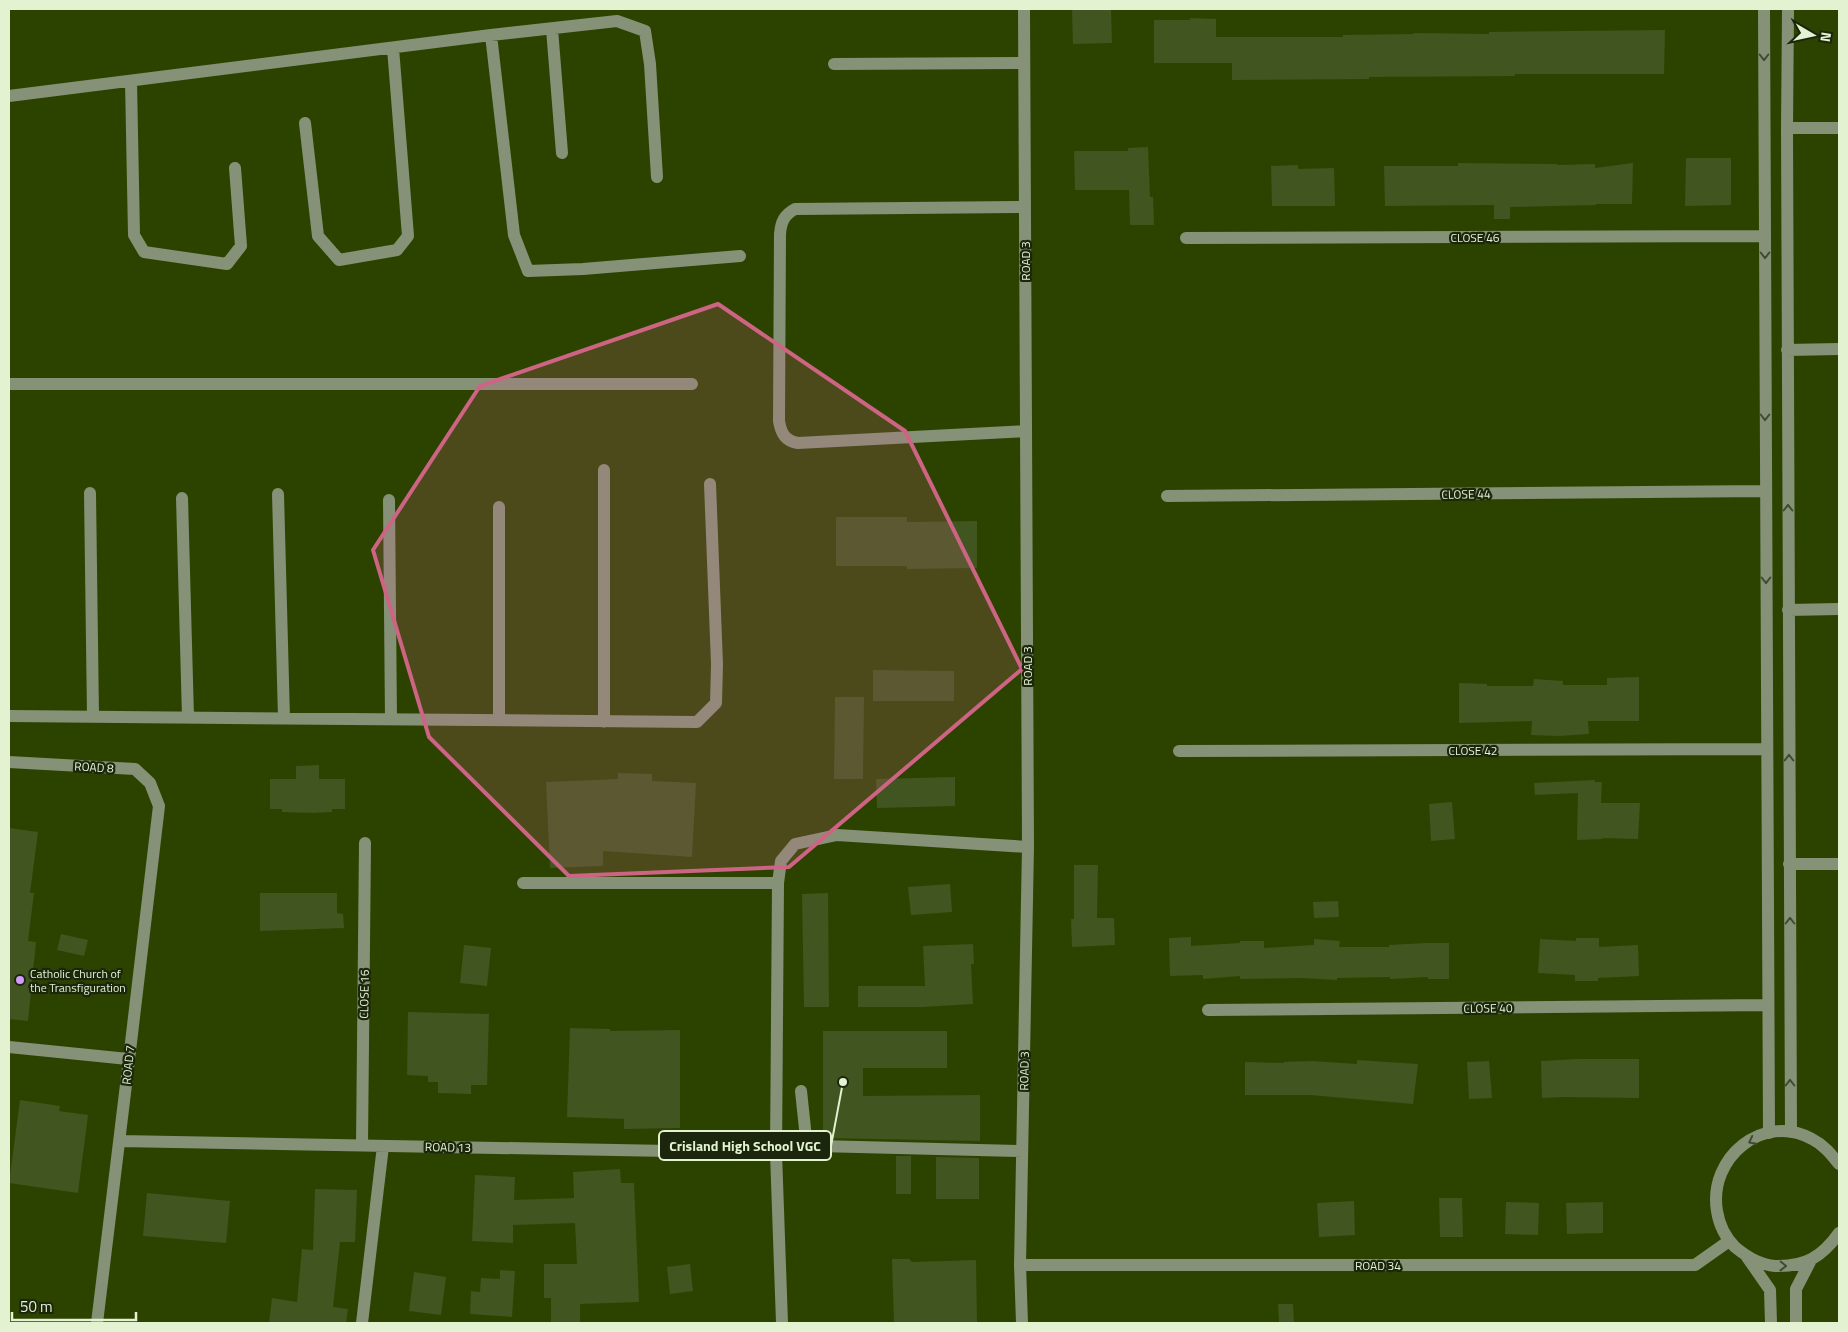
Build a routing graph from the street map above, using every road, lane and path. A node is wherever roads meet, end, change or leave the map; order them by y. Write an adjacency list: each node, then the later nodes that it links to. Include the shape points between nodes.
1 (1024, 9): 7 (street, ROAD 3)
2 (1764, 9): 18 (street, one-way to 18)
3 (1788, 9): 12 (street)
4 (552, 29): 5 (street); 14 (street); 16 (street, via 617,21 645,31)
5 (490, 35): 6 (street); 20 (street, via 514,235 528,271)
6 (393, 48): 9 (street); 11 (street, via 408,236 397,250 339,260 318,236)
7 (1024, 63): 8 (street); 17 (street, ROAD 3)
8 (834, 64)
9 (131, 81): 10 (street); 15 (street, via 134,235 144,252 227,264 241,246)
10 (9, 96)
11 (305, 123)
12 (1787, 128): 13 (street); 22 (street)
13 (1839, 128)
14 (562, 153)
15 (235, 168)
16 (657, 177)
17 (1025, 208): 25 (street, ROAD 3); 25 (street, via 795,209 788,213 781,223 780,234 779,421 785,437 798,443)
18 (1764, 236): 19 (street, CLOSE 46); 28 (street, one-way to 28)
19 (1186, 238)
20 (740, 256)
21 (1839, 349): 22 (street)
22 (1787, 350): 36 (street, one-way to 22)
23 (9, 384): 24 (street)
24 (692, 384)
25 (1026, 432): 51 (street, ROAD 3)
26 (604, 470): 45 (street)
27 (710, 484): 45 (street, via 716,704 697,722)
28 (1766, 491): 31 (street, CLOSE 44); 35 (street)
29 (90, 493): 40 (street)
30 (278, 494): 42 (street)
31 (1167, 496)
32 (182, 498): 41 (street)
33 (389, 500): 43 (street)
34 (499, 507): 44 (street)
35 (1766, 538): 36 (street); 46 (street, one-way to 46)
36 (1788, 538): 37 (street)
37 (1788, 610): 38 (street); 52 (street, one-way to 37)
38 (1839, 610)
39 (9, 716): 40 (street)
40 (93, 716): 41 (street)
41 (188, 717): 42 (street)
42 (284, 718): 43 (street)
43 (390, 719): 44 (street)
44 (499, 720): 45 (street)
45 (604, 722)
46 (1767, 749): 47 (street, CLOSE 42); 56 (street)
47 (1178, 752)
48 (9, 762): 49 (street, ROAD 8, via 135,770 150,783)
49 (159, 806): 59 (street, ROAD 7)
50 (366, 843): 64 (street, CLOSE 16)
51 (1028, 847): 55 (street, via 837,835 795,844 781,861); 67 (street, ROAD 3)
52 (1790, 864): 53 (street); 61 (street, one-way to 52)
53 (1839, 864)
54 (524, 883): 55 (street)
55 (778, 883): 68 (street)
56 (1768, 1005): 57 (street, CLOSE 40); 62 (street)
57 (1208, 1010)
58 (9, 1047): 59 (street)
59 (128, 1059): 63 (street, ROAD 7)
60 (802, 1092): 67 (street, via 806,1138 818,1146)
61 (1791, 1132): 62 (street); 66 (street)
62 (1769, 1133): 71 (street, one-way to 71, via 1748,1141 1730,1156 1719,1176 1715,1199 1718,1221)
63 (120, 1141): 64 (street, ROAD 13); 75 (street, ROAD 7)
64 (362, 1145): 65 (street, ROAD 13)
65 (383, 1146): 68 (street, ROAD 13); 76 (street)
66 (1834, 1147): 69 (street)
67 (1022, 1151): 74 (street, ROAD 3)
68 (776, 1153): 77 (street)
69 (1839, 1164)
70 (1839, 1234): 73 (street, via 1829,1248)
71 (1729, 1242): 72 (street); 74 (street, ROAD 34, via 1695,1266)
72 (1747, 1257): 73 (street, one-way to 73, via 1768,1265 1791,1266); 79 (street, via 1770,1290)
73 (1811, 1260): 80 (street, via 1796,1289)
74 (1020, 1265): 78 (street, ROAD 3)
75 (97, 1323)
76 (362, 1323)
77 (782, 1323)
78 (1022, 1323)
79 (1771, 1323)
80 (1796, 1323)

